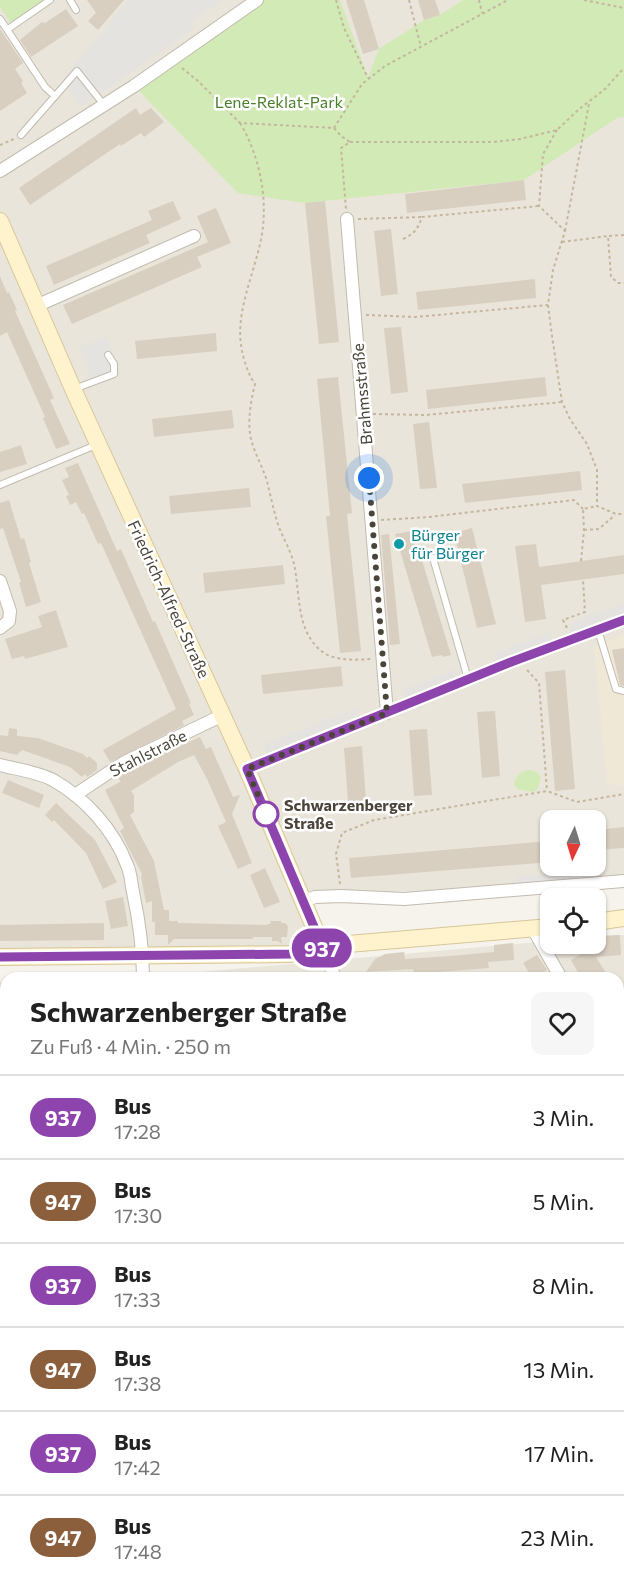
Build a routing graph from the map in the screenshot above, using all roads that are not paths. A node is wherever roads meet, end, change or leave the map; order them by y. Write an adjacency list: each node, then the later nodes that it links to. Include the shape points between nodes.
1 (50, 0): 6 (lane)
2 (69, 0): 4 (lane)
3 (257, 0): 8 (street)
4 (76, 10)
5 (0, 19): 6 (lane)
6 (8, 29): 7 (lane, via 45,87)
7 (55, 96): 8 (lane, via 77,71); 9 (lane)
8 (104, 105): 10 (street)
9 (21, 135)
10 (0, 171)
11 (347, 219): 26 (street, Brahmsstraße)
12 (0, 221): 14 (street, Friedrich-Alfred-Straße)
13 (194, 236): 14 (street)
14 (36, 306): 16 (street, Friedrich-Alfred-Straße)
15 (108, 355): 16 (lane, via 114,364 114,374)
16 (73, 389): 17 (street, Friedrich-Alfred-Straße)
17 (98, 444): 18 (lane); 27 (street, Friedrich-Alfred-Straße)
18 (0, 485)
19 (433, 558): 24 (lane)
20 (0, 581): 22 (street, via 10,611 9,621)
21 (624, 620): 23 (street)
22 (0, 628)
23 (598, 630): 24 (street); 25 (lane, via 616,688)
24 (468, 680): 26 (street)
25 (624, 691)
26 (387, 713): 29 (street)
27 (223, 714): 29 (street, Friedrich-Alfred-Straße); 30 (street, Stahlstraße, via 123,763)
28 (0, 765): 30 (street, via 51,779)
29 (247, 769): 32 (street, Friedrich-Alfred-Straße)
30 (75, 795): 38 (street, via 115,839 128,866)
31 (624, 881): 32 (street, via 404,899 341,896)
32 (304, 901): 37 (street, Friedrich-Alfred-Straße)
33 (624, 918): 34 (street)
34 (606, 921)
35 (540, 928): 36 (street)
36 (533, 929): 37 (street); 42 (street)
37 (323, 948): 38 (street, via 291,954); 41 (street, Friedrich-Alfred-Straße)
38 (143, 955): 39 (street); 40 (street)
39 (0, 957)
40 (143, 972)
41 (333, 972)
42 (558, 972)

